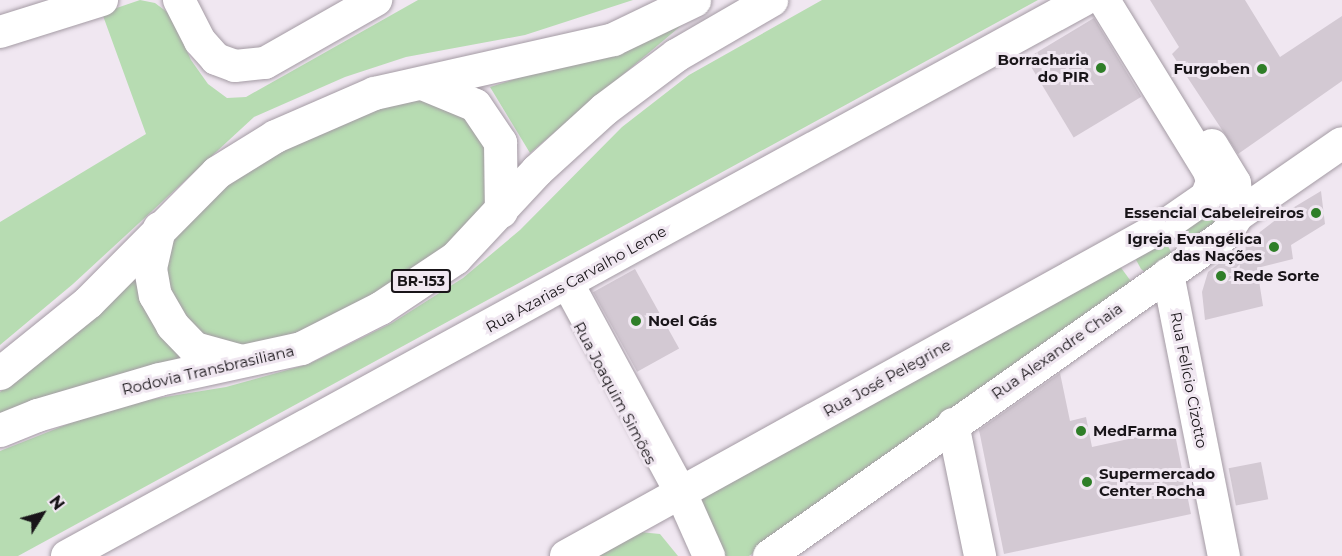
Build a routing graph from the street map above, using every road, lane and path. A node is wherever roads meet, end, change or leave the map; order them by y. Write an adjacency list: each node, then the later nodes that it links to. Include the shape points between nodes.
1 (102, 0): 9 (street)
2 (179, 0): 3 (street, via 200,41 216,58 236,66 265,63)
3 (376, 0)
4 (694, 0): 10 (highway, via 613,39)
5 (771, 0): 12 (highway, Rodovia Transbrasiliana / BR-153, via 676,55 604,109 537,170)
6 (1084, 0): 17 (street, Rua Azarias Carvalho Leme)
7 (1104, 0): 15 (street, Rua José Pelegrine, via 1209,171 1212,182 1206,197)
8 (1124, 0): 13 (street, via 1235,183)
9 (0, 32)
10 (421, 82): 12 (highway, via 475,105 500,142); 14 (highway, via 374,93 275,136 217,172)
11 (1342, 143): 13 (street, Rua Alexandre Chaia)
12 (501, 211): 18 (highway, Rodovia Transbrasiliana / BR-153, via 455,258 380,308 301,348)
13 (1238, 215): 16 (street, Rua Alexandre Chaia, via 1226,234)
14 (159, 228): 18 (highway, via 150,268 155,295 171,325 194,348); 19 (highway, via 88,302)
15 (1145, 235): 16 (street, Rua Felício Cizotto, via 1172,241); 16 (street, via 1130,252 1132,266); 22 (street, Rua José Pelegrine)
16 (1166, 275): 20 (street, Rua Alexandre Chaia); 29 (street, Rua Felício Cizotto)
17 (563, 286): 22 (street, Rua Joaquim Simões); 23 (street, Rua Azarias Carvalho Leme)
18 (238, 360): 21 (highway, Rodovia Transbrasiliana / BR-153, via 37,415)
19 (0, 374)
20 (953, 424): 27 (street, Rua Alexandre Chaia); 28 (street)
21 (0, 430)
22 (676, 496): 24 (street, Rua José Pelegrine); 25 (street); 26 (street)
23 (67, 556)
24 (566, 556)
25 (695, 556)
26 (709, 556)
27 (769, 556)
28 (980, 556)
29 (1224, 556)

